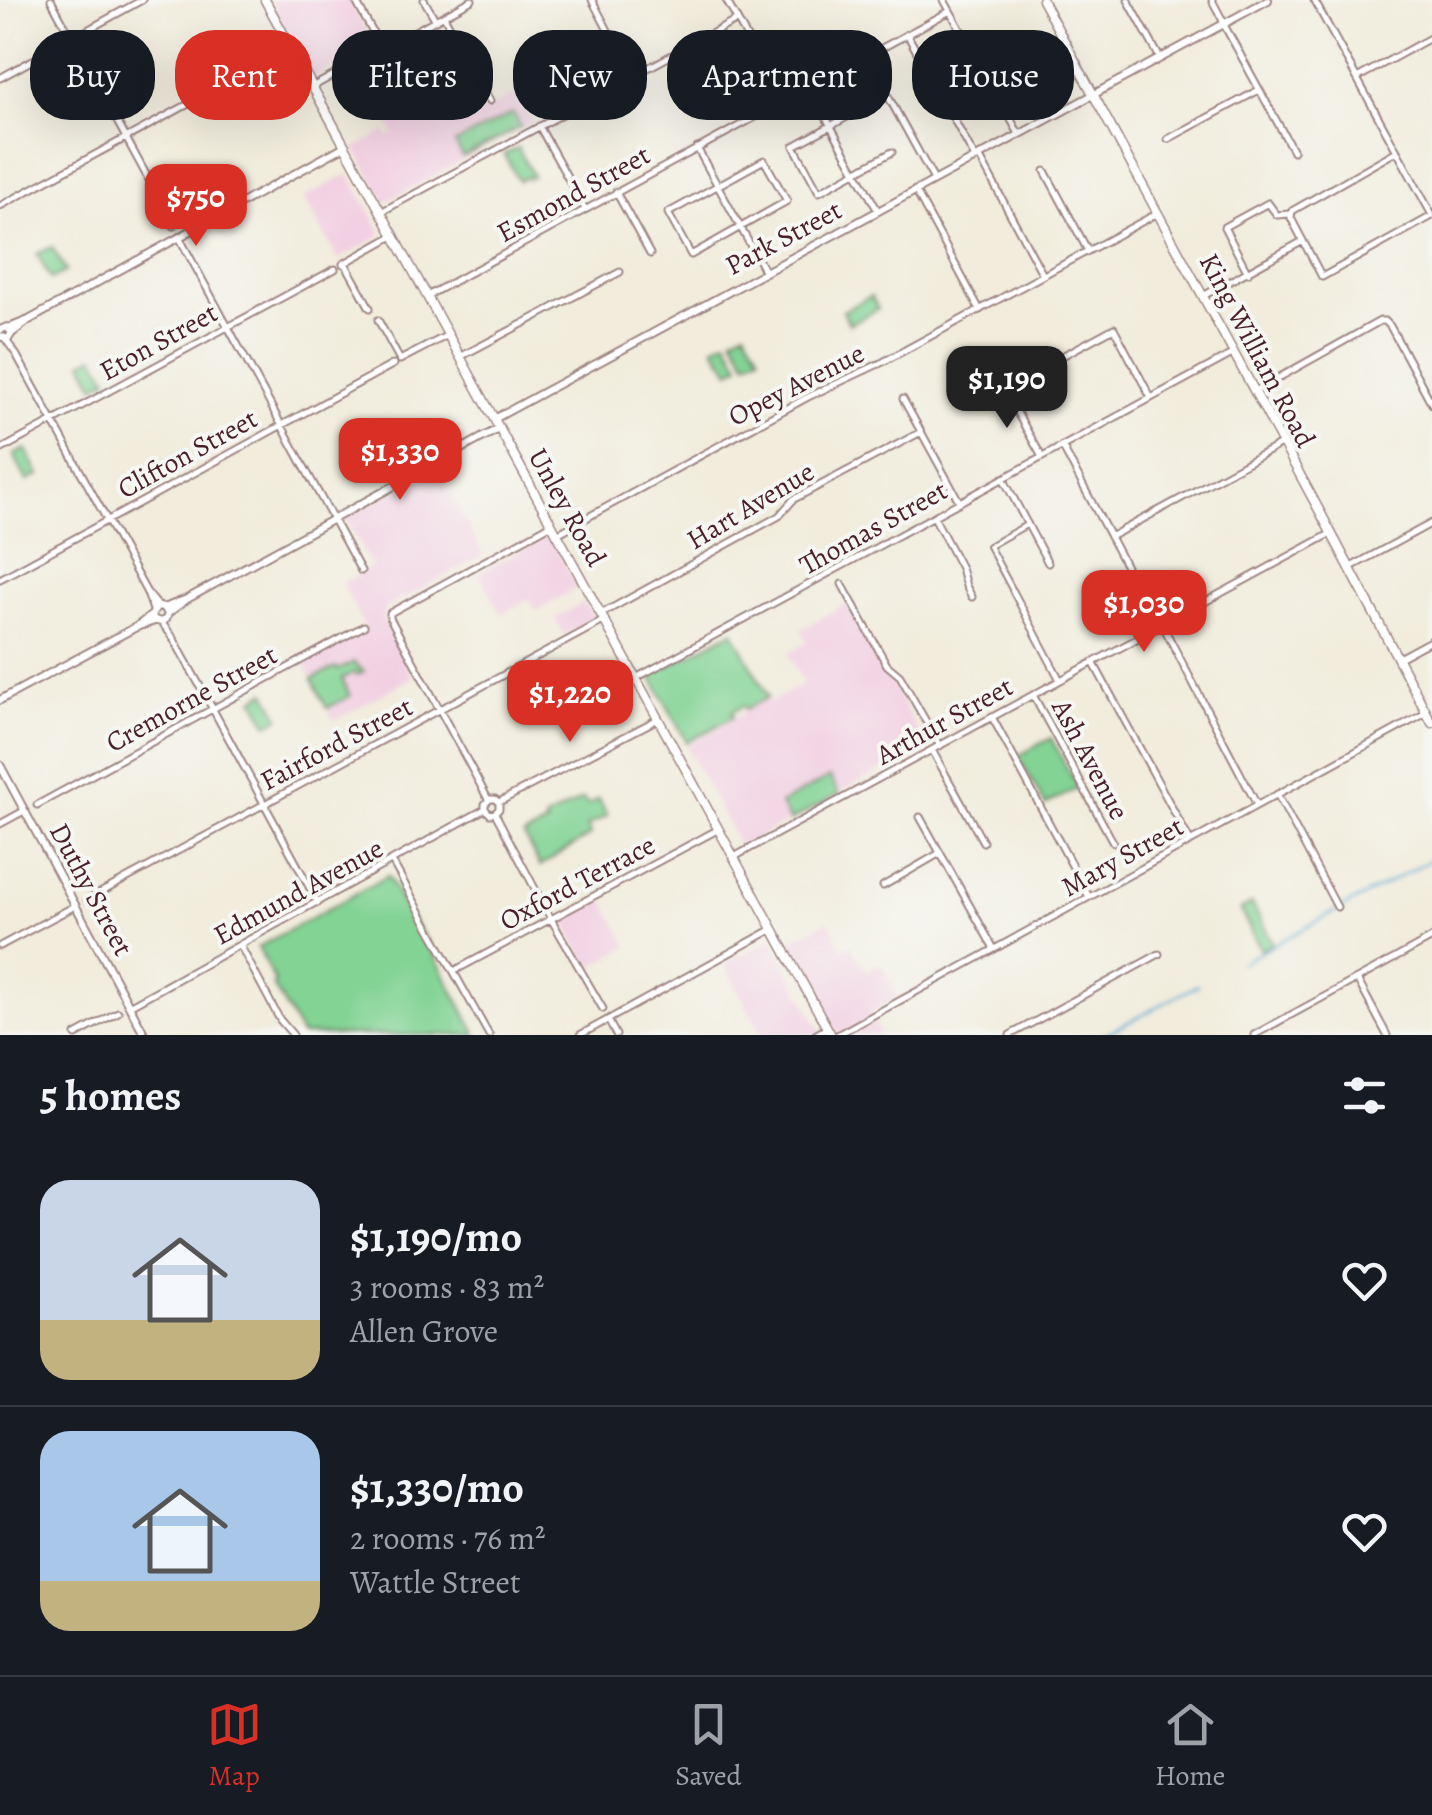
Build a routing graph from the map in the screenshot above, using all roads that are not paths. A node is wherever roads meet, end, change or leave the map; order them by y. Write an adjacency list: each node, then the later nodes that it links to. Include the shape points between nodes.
1 (51, 0): 20 (street)
2 (142, 0): 21 (street)
3 (265, 0): 22 (main road, Unley Road)
4 (355, 0): 23 (street)
5 (424, 0): 17 (street)
6 (472, 0): 16 (street)
7 (592, 0): 26 (street)
8 (726, 0): 18 (street)
9 (944, 0): 15 (street)
10 (1042, 0): 39 (main road, King William Road)
11 (1128, 0): 31 (street)
12 (1212, 0): 19 (street)
13 (1268, 0): 19 (street, Park Street)
14 (1314, 0): 36 (street)
15 (950, 11): 28 (street, Esmond Street); 49 (street)
16 (444, 16): 17 (street); 25 (street)
17 (436, 20): 24 (street)
18 (737, 20): 27 (street); 33 (street)
19 (1223, 23): 31 (street, Park Street); 38 (street)
20 (68, 30)
21 (87, 30)
22 (282, 30)
23 (372, 30)
24 (417, 30)
25 (452, 30)
26 (608, 30)
27 (743, 30)
28 (907, 34): 30 (street, Esmond Street); 57 (street)
29 (1432, 37): 36 (street)
30 (892, 42)
31 (1160, 58): 39 (street, Park Street)
32 (30, 61): 35 (street)
33 (647, 68)
34 (332, 76): 37 (street)
35 (0, 78)
36 (1357, 78): 55 (street)
37 (312, 87): 52 (main road, Unley Road)
38 (1259, 90): 51 (street); 54 (street)
39 (1093, 94): 49 (street, Park Street); 69 (main road, King William Road)
40 (892, 103): 60 (street)
41 (175, 111): 50 (street)
42 (116, 120): 50 (street)
43 (550, 120): 47 (street)
44 (749, 120): 53 (street, Esmond Street)
45 (827, 120): 48 (street)
46 (841, 120): 48 (street)
47 (539, 126): 65 (street); 67 (street)
48 (830, 126): 58 (street); 58 (street, via 794,146 819,192)
49 (1019, 134): 57 (street, Park Street)
50 (126, 138): 64 (street); 71 (street)
51 (1168, 139)
52 (345, 146): 67 (main road, Unley Road); 74 (street)
53 (697, 148): 61 (street); 63 (street, Esmond Street)
54 (1294, 151)
55 (1397, 151): 68 (street); 70 (street)
56 (892, 152): 58 (street)
57 (977, 157): 60 (street, Park Street); 82 (street)
58 (856, 172): 66 (street)
59 (1045, 172): 76 (street)
60 (934, 180): 62 (street, Park Street)
61 (717, 186): 72 (street); 72 (street, via 764,160 788,201); 72 (street, via 668,213 691,254)
62 (916, 190): 66 (street, Park Street); 86 (street)
63 (616, 192): 65 (street, Esmond Street); 77 (street)
64 (0, 206)
65 (585, 209): 83 (street, Esmond Street)
66 (878, 211): 80 (street, Park Street)
67 (381, 212): 73 (main road, Unley Road)
68 (1431, 212): 75 (street, via 1322,277)
69 (1158, 213): 76 (street, Opey Avenue); 84 (main road, King William Road)
70 (1290, 214): 75 (street); 81 (street, via 1277,215 1268,203 1224,228)
71 (174, 226)
72 (740, 227): 80 (street)
73 (394, 236): 83 (main road, Unley Road); 85 (street, via 344,264)
74 (179, 237): 89 (street); 90 (street)
75 (1304, 241): 81 (street)
76 (1088, 251): 82 (street, Opey Avenue)
77 (650, 254)
78 (335, 268): 89 (street, Eton Street)
79 (620, 272): 93 (street)
80 (765, 272): 99 (street, Park Street)
81 (1248, 273): 84 (street)
82 (1043, 275): 86 (street, Opey Avenue)
83 (427, 296): 91 (main road, Unley Road)
84 (1203, 296): 92 (main road, King William Road)
85 (370, 308)
86 (980, 310): 117 (street, Opey Avenue)
87 (0, 319): 90 (street)
88 (378, 320): 94 (street)
89 (227, 326): 100 (street, Eton Street); 101 (street)
90 (5, 334): 100 (street)
91 (448, 334): 93 (main road, Unley Road); 94 (street, Clifton Street)
92 (1234, 353): 95 (main road, King William Road); 96 (street, Thomas Street)
93 (460, 358): 99 (main road, Unley Road)
94 (397, 362): 101 (street, Clifton Street)
95 (1255, 391): 98 (street, via 1385,321); 104 (main road, King William Road)
96 (1151, 398): 105 (street, Thomas Street); 107 (street, via 1114,328 1003,388)
97 (903, 399): 103 (street)
98 (1432, 404)
99 (494, 418): 102 (main road, Unley Road)
100 (54, 421): 106 (street, Eton Street); 112 (street)
101 (282, 424): 111 (street); 112 (street, Clifton Street)
102 (500, 428): 111 (street); 114 (main road, Unley Road)
103 (921, 432): 109 (street); 127 (street, Hart Avenue, via 794,500 778,516)
104 (1283, 443): 116 (main road, King William Road); 118 (street)
105 (1062, 446): 107 (street, Thomas Street); 118 (street)
106 (0, 450)
107 (1042, 456): 108 (street, Thomas Street)
108 (1004, 478): 109 (street, Thomas Street); 115 (street)
109 (960, 502): 110 (street, Thomas Street)
110 (934, 516): 125 (street); 133 (street, Thomas Street)
111 (332, 518): 121 (street); 126 (street)
112 (109, 519): 122 (street, Clifton Street); 126 (street)
113 (1432, 523): 120 (street)
114 (552, 524): 117 (main road, Unley Road); 138 (street, via 390,613)
115 (1028, 524): 119 (street); 124 (street, via 990,546)
116 (1332, 533): 120 (main road, King William Road); 129 (street, Arthur Street)
117 (558, 534): 127 (main road, Unley Road)
118 (1110, 538): 129 (street)
119 (1048, 563)
120 (1349, 568): 131 (main road, King William Road)
121 (361, 571)
122 (0, 579)
123 (842, 584): 143 (street)
124 (1013, 590): 134 (street)
125 (972, 597)
126 (160, 614): 136 (street); 137 (street)
127 (603, 617): 133 (main road, Unley Road); 138 (street, Fairford Street)
128 (364, 626): 137 (street, Cremorne Street)
129 (1160, 626): 132 (street, Arthur Street); 151 (street)
130 (1432, 640): 131 (street)
131 (1397, 659): 139 (main road, King William Road)
132 (1093, 662): 134 (street, Arthur Street); 158 (street)
133 (636, 678): 141 (main road, Unley Road)
134 (1060, 680): 135 (street, Arthur Street)
135 (1033, 695): 140 (street, Arthur Street); 160 (street, Ash Avenue)
136 (0, 700)
137 (212, 708): 149 (street); 150 (street, Cremorne Street)
138 (440, 709): 147 (street); 149 (street, Fairford Street)
139 (1426, 713): 142 (main road, King William Road); 146 (street, Mary Street)
140 (992, 717): 143 (street, Arthur Street); 165 (street)
141 (658, 718): 148 (street); 157 (main road, Unley Road)
142 (1432, 723)
143 (940, 746): 144 (street, Arthur Street)
144 (932, 750): 159 (street); 162 (street, Arthur Street)
145 (0, 765): 153 (street, Duthy Street)
146 (1277, 794): 151 (street, Mary Street); 169 (street)
147 (488, 799): 148 (street); 152 (street)
148 (498, 802): 154 (street)
149 (264, 804): 166 (street, Fairford Street); 167 (street)
150 (37, 805)
151 (1257, 805): 158 (street, Mary Street)
152 (485, 809): 154 (street); 163 (street, Edmund Avenue)
153 (24, 811): 156 (street); 168 (street, Duthy Street)
154 (495, 813): 170 (street)
155 (920, 817): 161 (street)
156 (0, 824)
157 (719, 829): 162 (main road, Unley Road); 170 (street, Oxford Terrace)
158 (1190, 841): 165 (street, Mary Street)
159 (984, 842)
160 (1113, 842)
161 (940, 853): 164 (street); 175 (street)
162 (734, 857): 171 (main road, Unley Road)
163 (392, 862): 167 (street, Edmund Avenue); 177 (street)
164 (883, 886)
165 (1089, 897): 175 (street, Mary Street)
166 (86, 900)
167 (318, 903): 174 (street, Edmund Avenue)
168 (76, 906): 173 (street); 179 (street, Duthy Street)
169 (1337, 907)
170 (551, 919): 177 (street, Oxford Terrace); 180 (street)
171 (774, 929): 182 (street); 183 (main road, Unley Road)
172 (1432, 938): 178 (street)
173 (0, 946)
174 (240, 946): 179 (street, Edmund Avenue); 187 (street)
175 (994, 948): 183 (street, Mary Street)
176 (1159, 954): 192 (street)
177 (454, 971): 188 (street)
178 (1357, 979): 184 (street); 193 (street)
179 (129, 1006): 186 (street, Duthy Street)
180 (603, 1009)
181 (118, 1012): 185 (street)
182 (608, 1020): 189 (street); 190 (street)
183 (832, 1033): 191 (street, Mary Street)
184 (1257, 1034)
185 (76, 1035)
186 (145, 1035)
187 (293, 1035)
188 (489, 1035)
189 (580, 1035)
190 (616, 1035)
191 (815, 1035)
192 (1010, 1035)
193 (1388, 1035)

